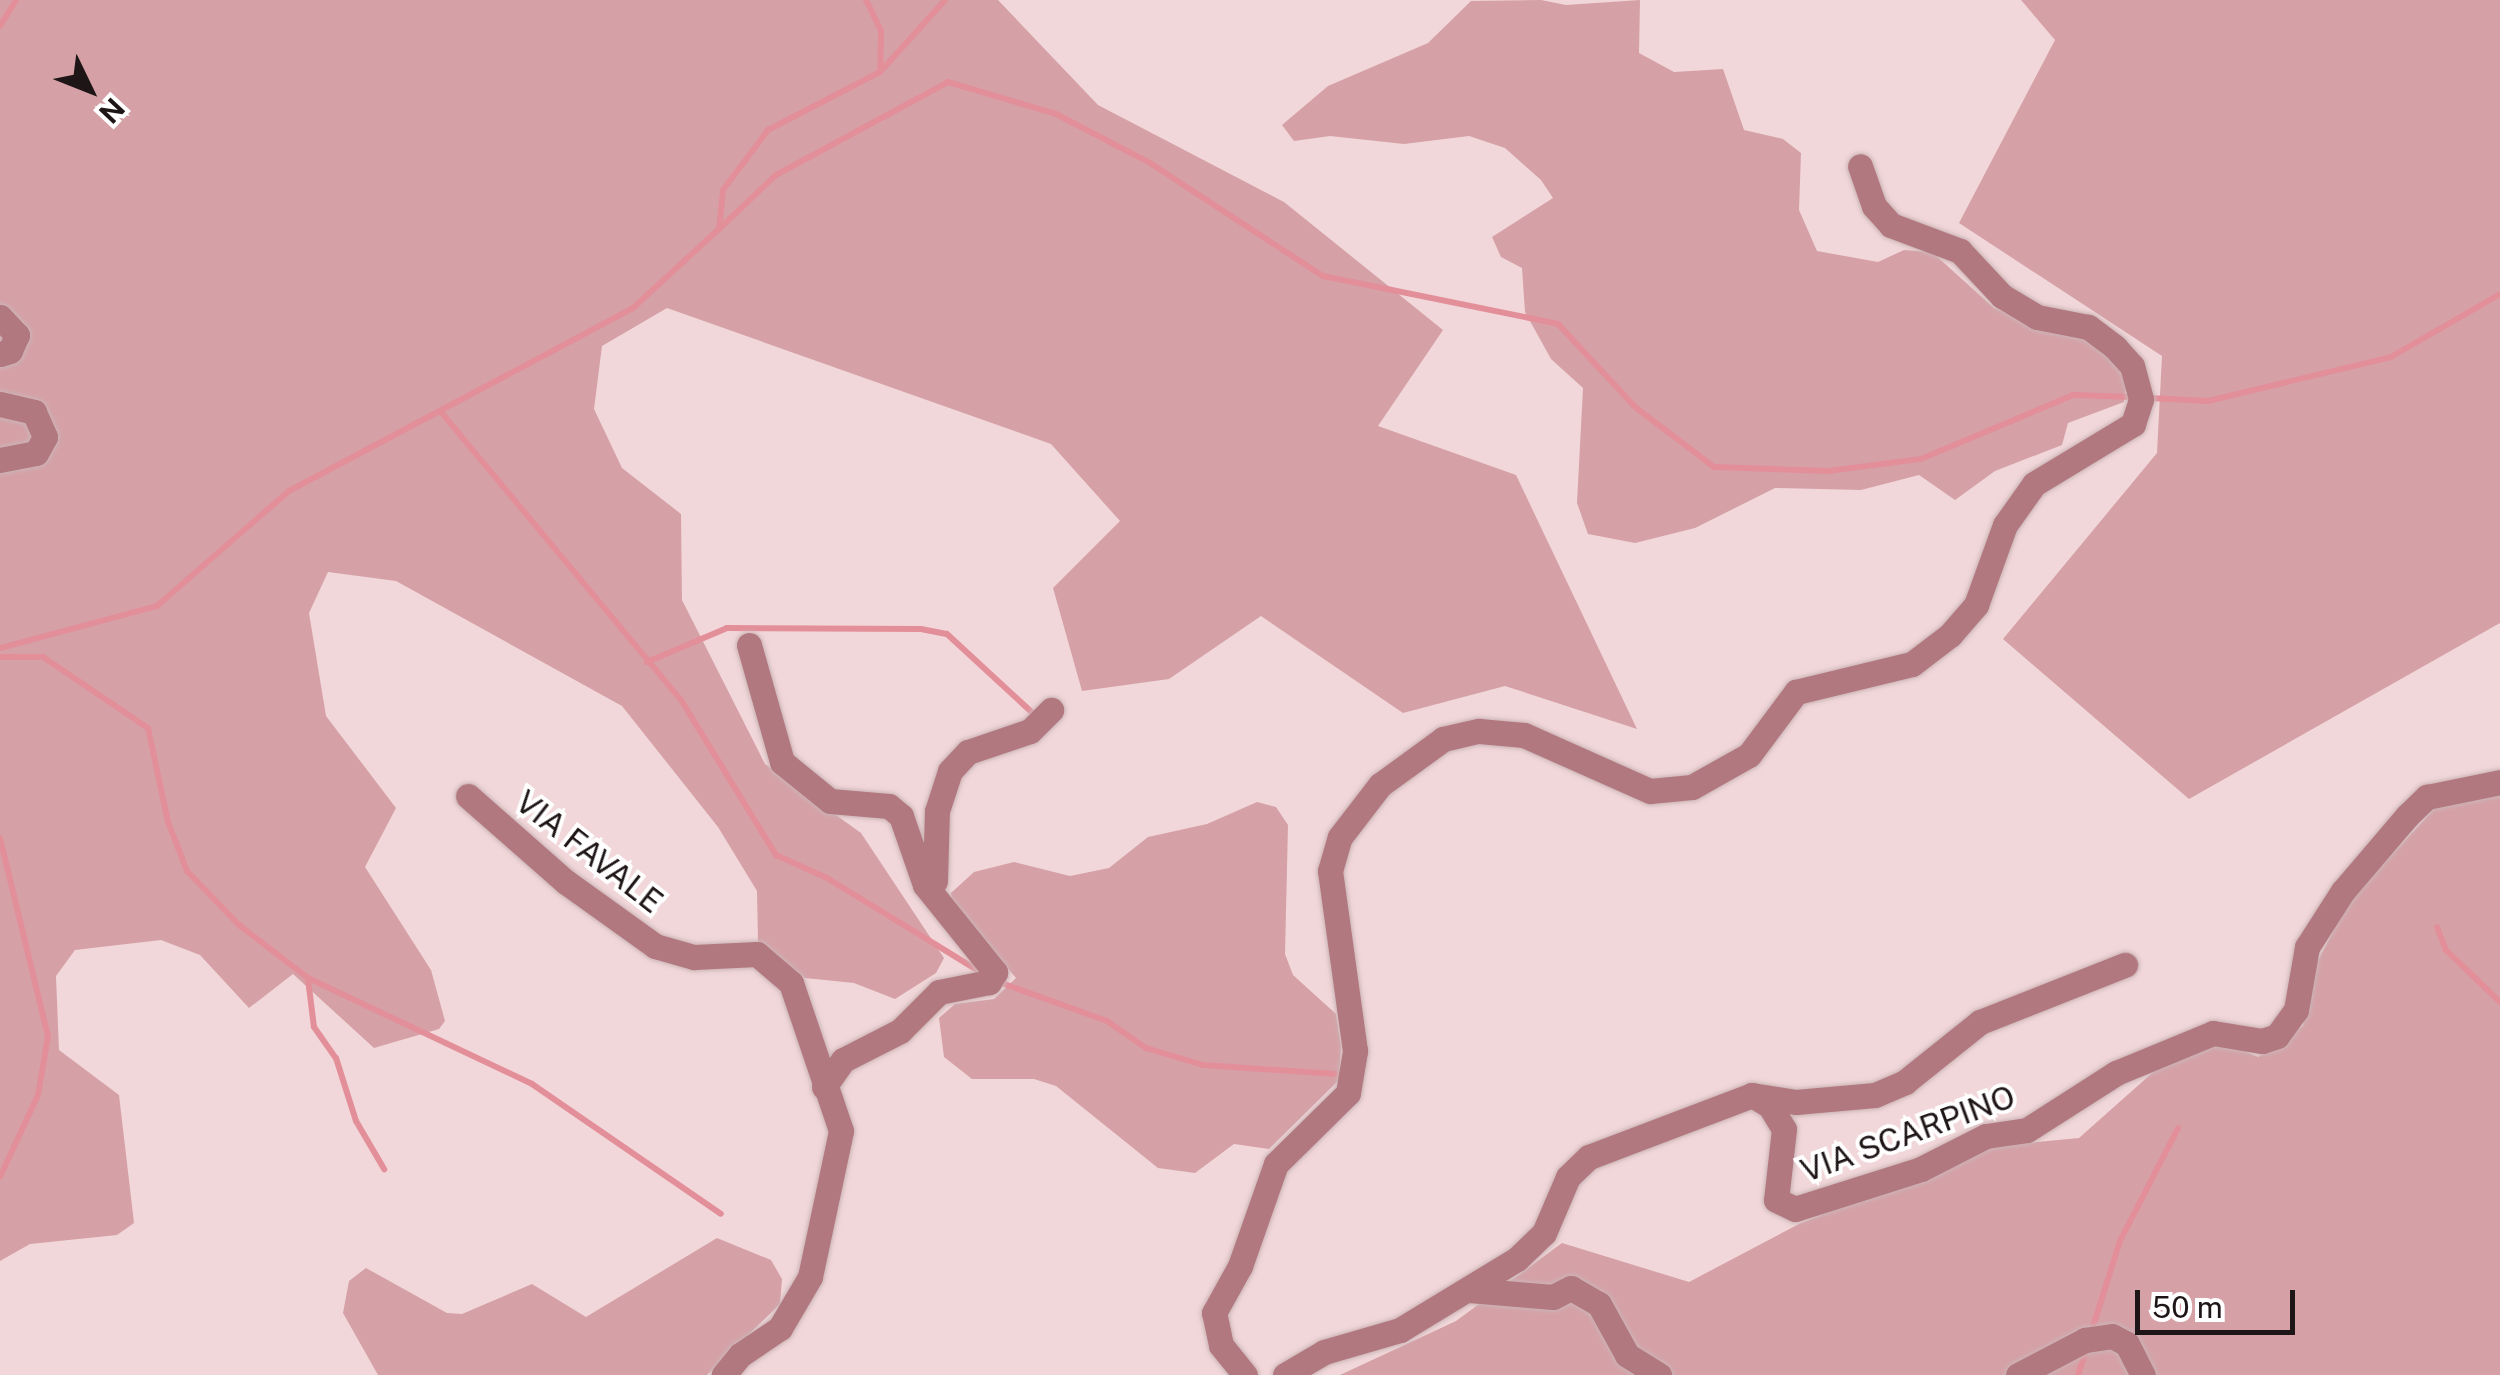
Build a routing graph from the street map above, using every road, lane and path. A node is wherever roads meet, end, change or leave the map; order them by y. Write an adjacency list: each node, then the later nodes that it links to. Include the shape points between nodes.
1 (1860, 166): 16 (street, via 1874,206 1891,225 1960,251 2002,296 2037,317 2088,327 2115,348 2132,366 2141,399 2133,424 2034,484 2006,524 1976,605 1950,634 1912,664 1796,692 1749,756 1692,788 1650,791 1524,735 1479,731 1444,740 1380,785 1340,837 1330,871 1355,1051 1348,1093 1276,1164 1240,1266 1214,1313 1221,1345)
2 (0, 318): 3 (street, via 17,335 10,351)
3 (0, 354)
4 (0, 404): 5 (street, via 34,412 45,437 36,453)
5 (0, 460)
6 (749, 645): 10 (street, via 782,762 830,801 889,806 902,816 925,885)
7 (1050, 710): 10 (street, via 1030,732 968,752 950,771 937,811)
8 (2500, 782): 13 (street, VIA SCARPINO, via 2428,797 2407,816 2342,891 2308,947 2296,1010 2277,1036 2214,1033 2116,1073 2027,1130 1986,1136 1921,1169 1795,1209 1776,1200 1784,1129 1770,1106)
9 (468, 796): 12 (street, VIA FAVALE, via 566,882 655,946 694,956 757,954 776,964 794,991)
10 (937, 899): 12 (street, via 994,972 989,982 939,992 900,1030 843,1060)
11 (2125, 965): 13 (street, via 1980,1022 1905,1082 1876,1095 1796,1102)
12 (824, 1087): 15 (street, VIA FAVALE, via 841,1131 810,1277 780,1328 740,1354)
13 (1752, 1096): 14 (street, via 1577,1165 1532,1246)
14 (1469, 1290): 17 (street, via 1376,1341 1324,1352); 18 (street, via 1553,1297 1571,1288 1599,1304 1627,1355)
15 (724, 1375)
16 (1245, 1375)
17 (1285, 1375)
18 (1659, 1375)
19 (2018, 1375): 20 (street, via 2085,1340 2112,1336 2128,1344)
20 (2143, 1375)

